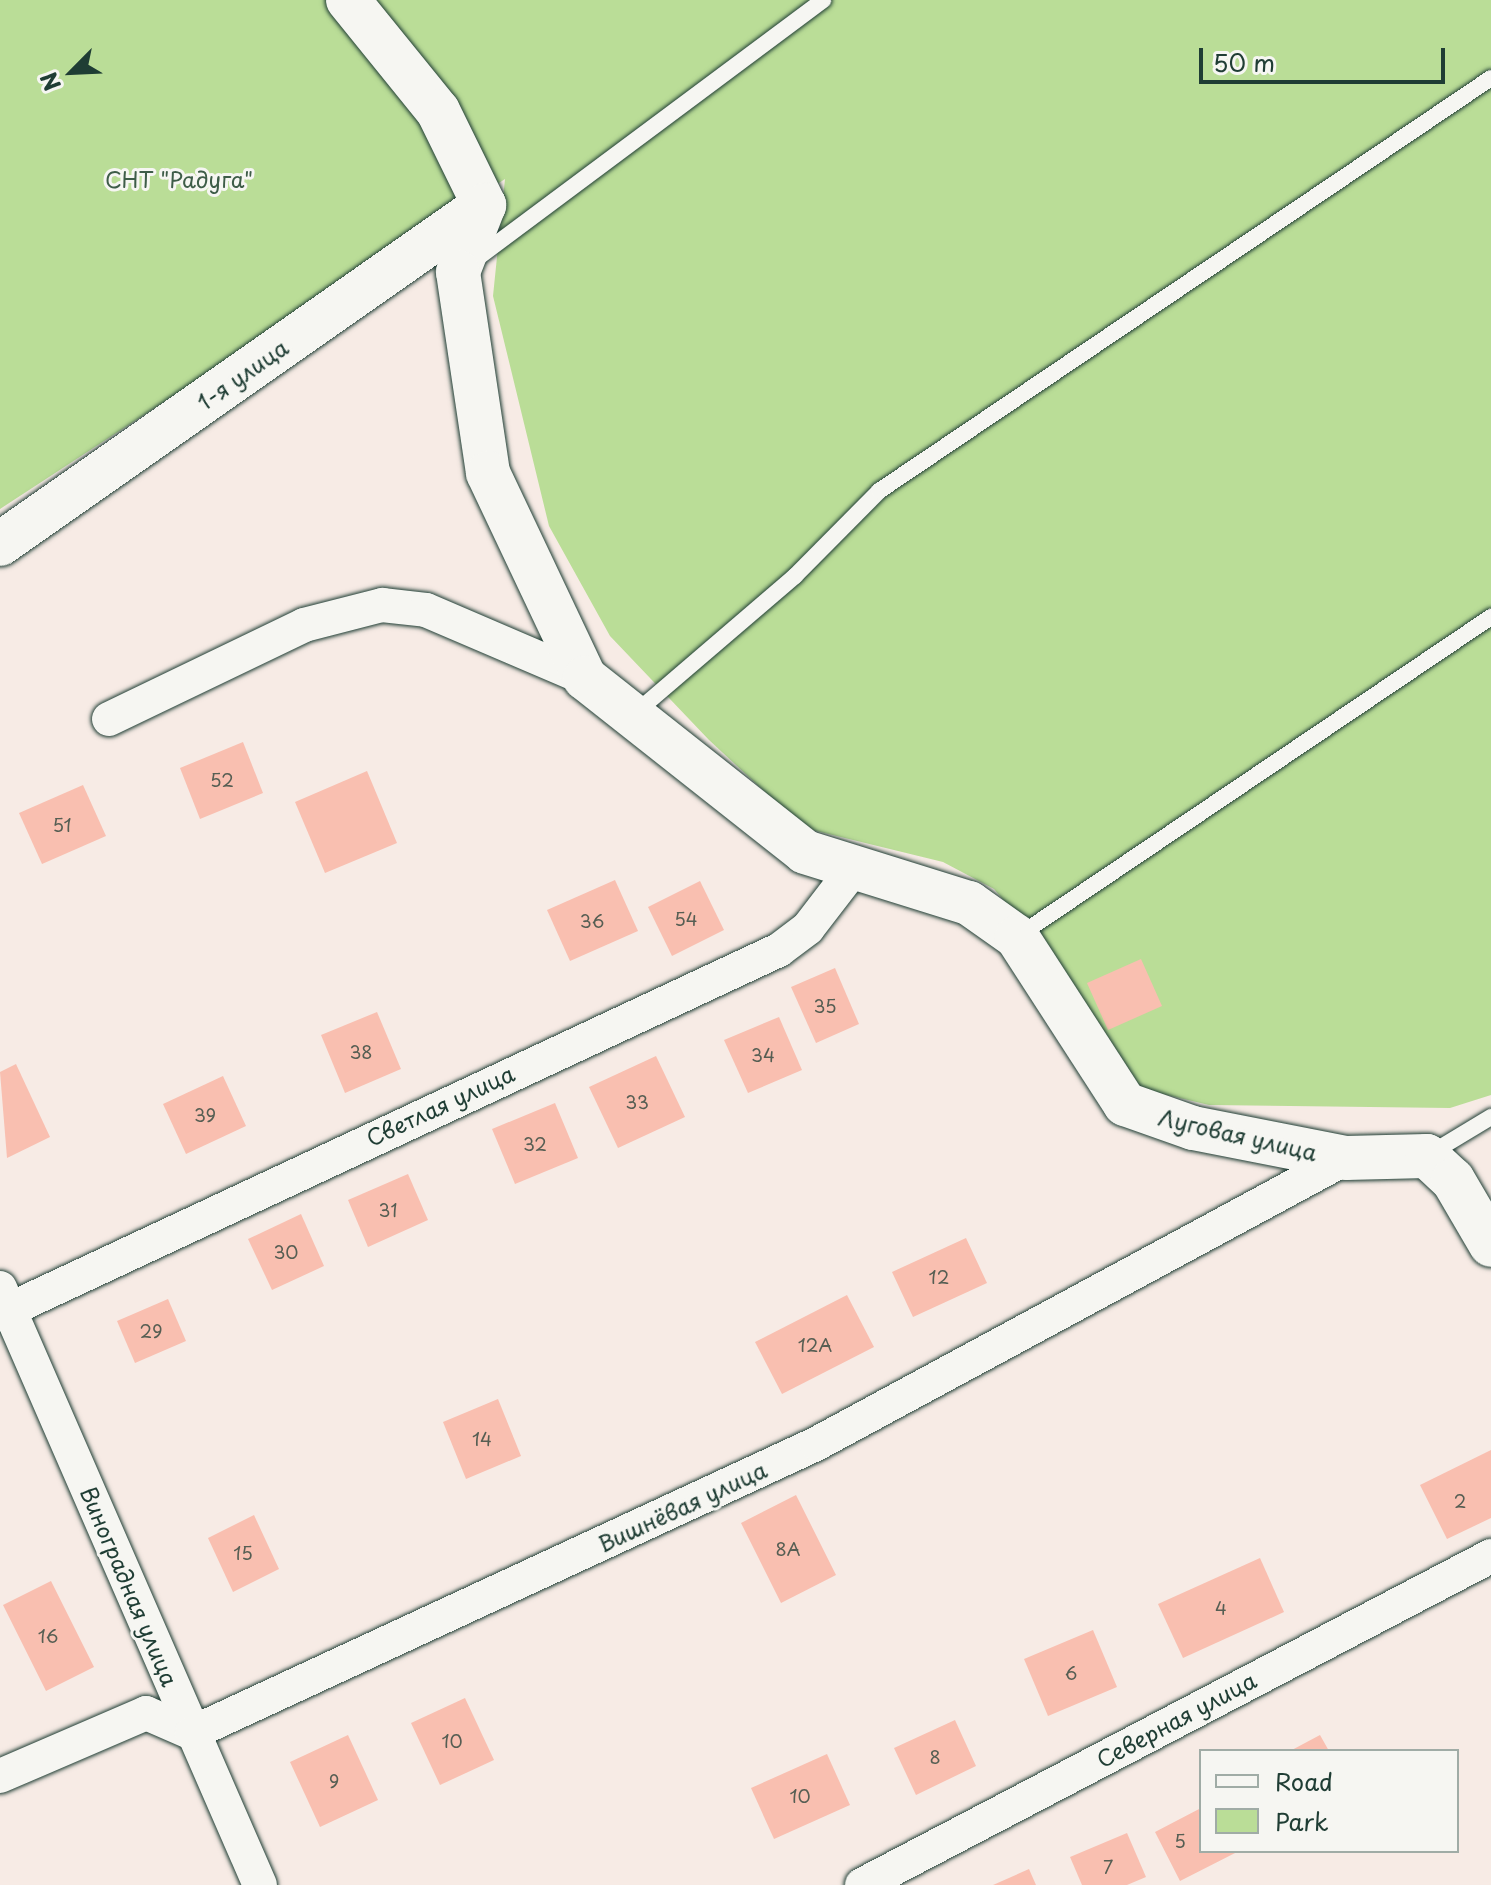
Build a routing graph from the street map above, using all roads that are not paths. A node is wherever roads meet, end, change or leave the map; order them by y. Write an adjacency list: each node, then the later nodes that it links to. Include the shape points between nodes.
1 (348, 0): 4 (street, via 438,111)
2 (823, 0): 5 (lane)
3 (1491, 78): 9 (lane, via 879,491 795,576)
4 (484, 205): 5 (street); 6 (street, 1-я улица)
5 (458, 272): 8 (street, via 488,473)
6 (0, 544)
7 (1491, 617): 12 (lane)
8 (585, 678): 9 (street, Луговая улица); 10 (street, via 426,610 382,605 304,625)
9 (630, 717): 11 (street, Луговая улица, via 764,825 805,852)
10 (109, 719)
11 (855, 867): 12 (street, Луговая улица, via 969,903); 17 (street, Светлая улица, via 808,928 779,950)
12 (1017, 937): 15 (street, Луговая улица, via 1125,1104 1193,1128)
13 (1491, 1117): 14 (lane)
14 (1427, 1156): 15 (street, Луговая улица); 16 (street, via 1453,1180)
15 (1346, 1158): 19 (street, Вишнёвая улица, via 816,1444)
16 (1491, 1245)
17 (4, 1303): 19 (street, Виноградная улица)
18 (1491, 1556): 22 (street, Северная улица)
19 (192, 1733): 20 (street, via 146,1713); 21 (street, Виноградная улица)
20 (0, 1776)
21 (260, 1885)
22 (862, 1885)

